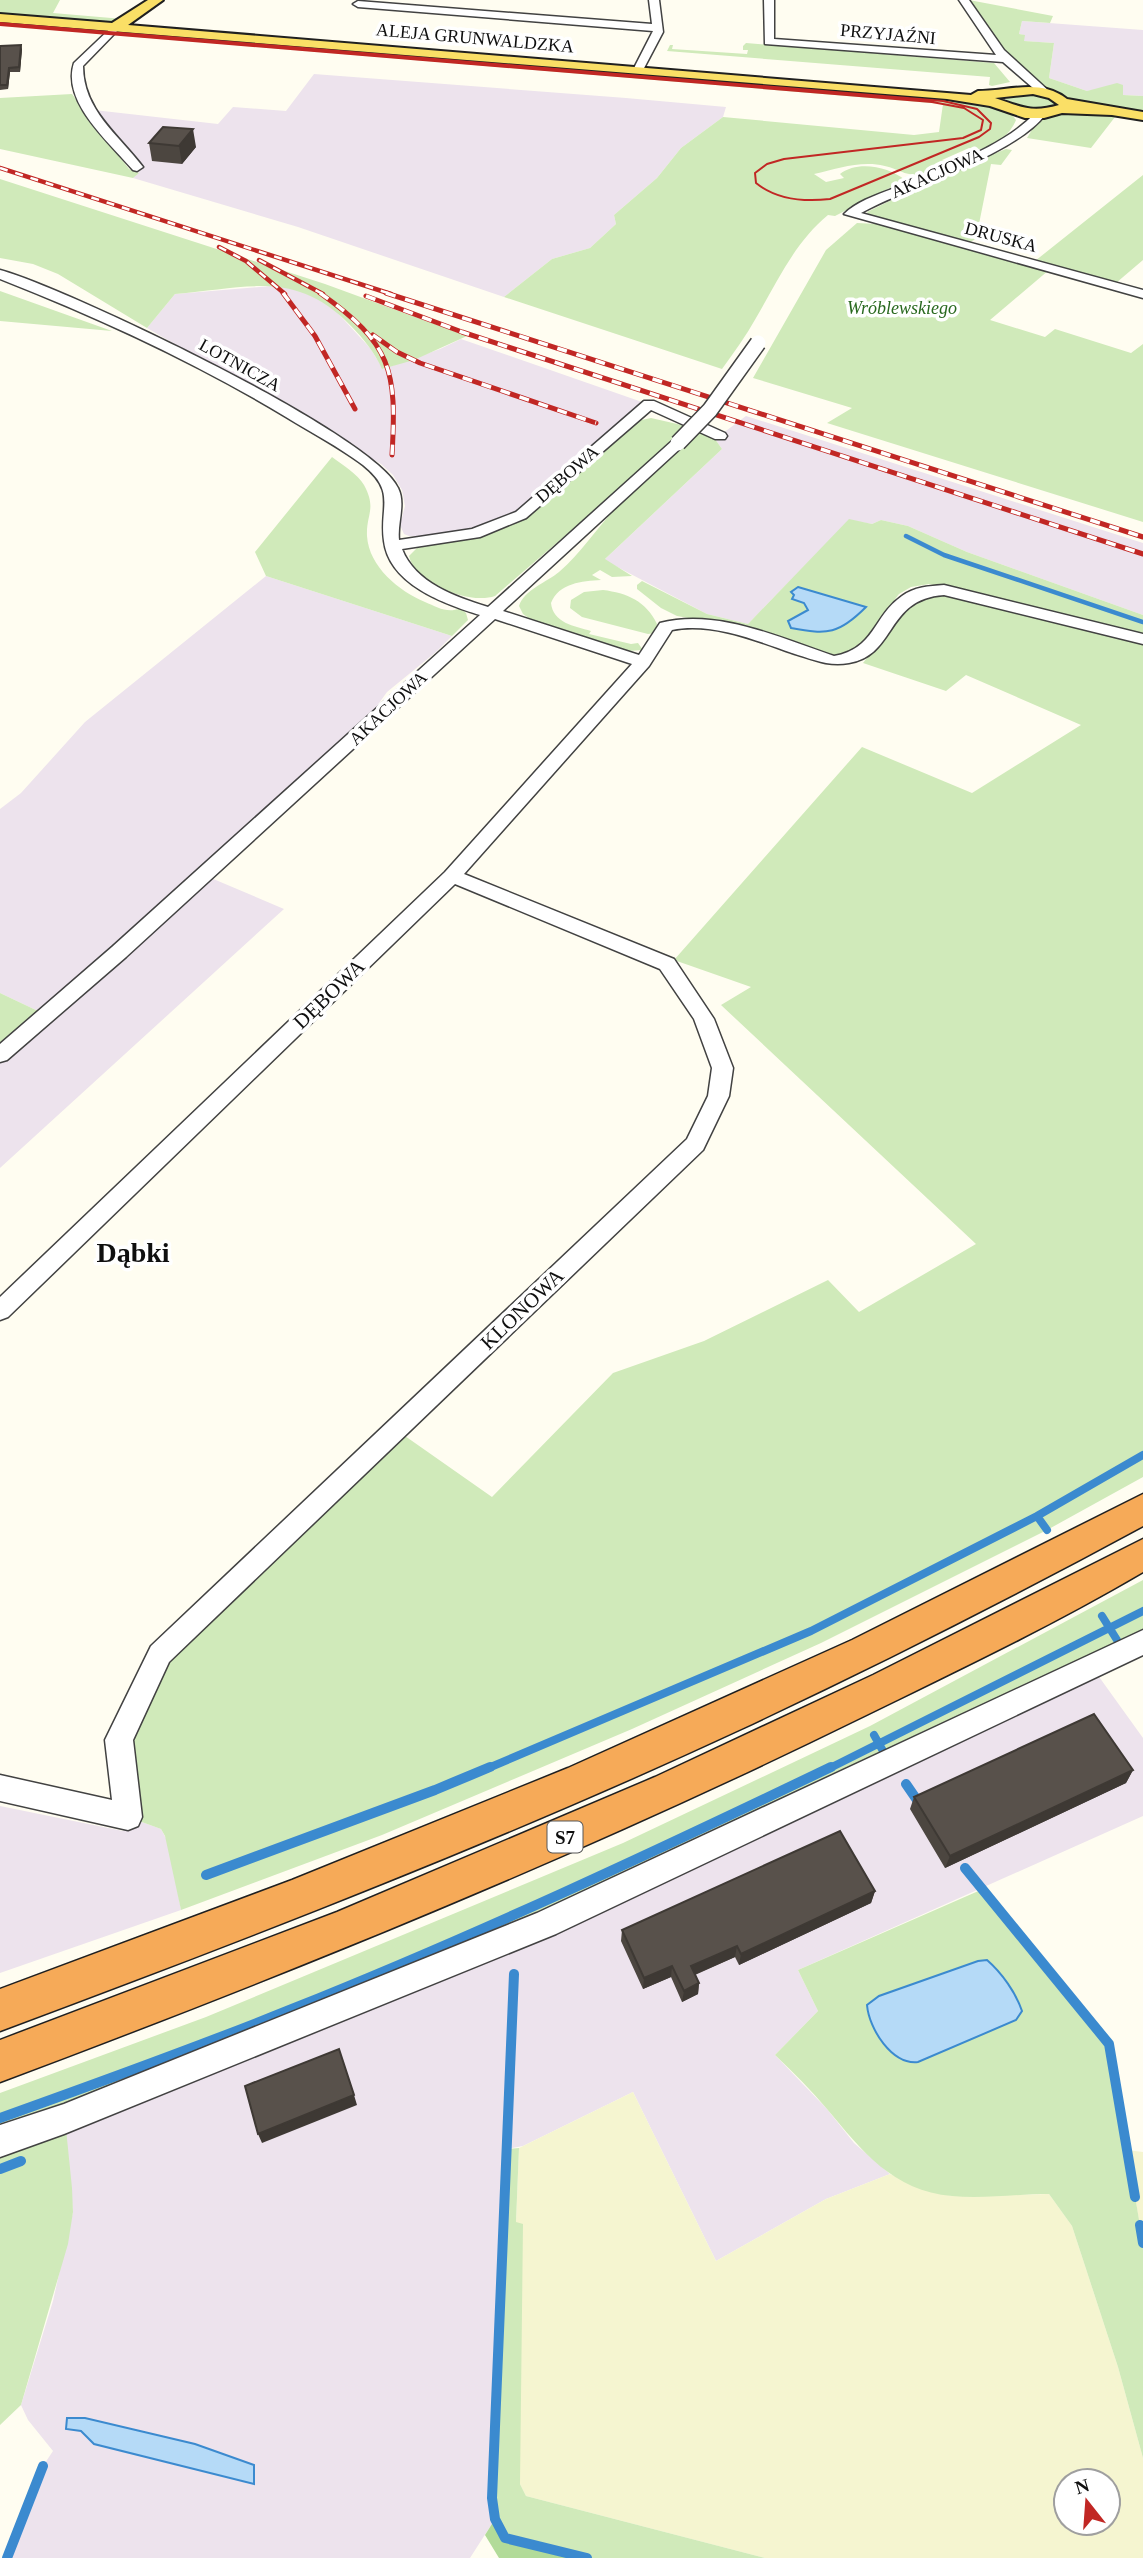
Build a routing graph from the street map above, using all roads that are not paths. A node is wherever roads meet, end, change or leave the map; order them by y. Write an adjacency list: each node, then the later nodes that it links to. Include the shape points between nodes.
1 (158, 0): 7 (main road); 9 (main road, via 156,14)
2 (654, 0): 8 (street)
3 (769, 0): 11 (street, PRZYJAŹNI, via 769,42)
4 (964, 0): 11 (street)
5 (358, 4): 8 (street)
6 (0, 18): 7 (main road, ALEJA GRUNWALDZKA)
7 (114, 28): 9 (main road, ALEJA GRUNWALDZKA); 10 (street)
8 (658, 28): 12 (street)
9 (134, 30): 10 (street); 12 (main road, ALEJA GRUNWALDZKA)
10 (84, 57): 22 (street, via 77,70 80,97)
11 (1005, 59): 13 (street)
12 (638, 70): 16 (main road, ALEJA GRUNWALDZKA)
13 (1024, 74): 14 (street); 15 (street)
14 (1023, 90): 15 (main road); 16 (main road)
15 (1044, 92): 17 (main road)
16 (1000, 99): 18 (main road)
17 (1062, 105): 19 (main road); 20 (main road)
18 (1018, 113): 19 (main road); 21 (street)
19 (1039, 115): 21 (street, AKACJOWA)
20 (1143, 116)
21 (1021, 129): 23 (street, AKACJOWA, via 1002,144)
22 (138, 167)
23 (850, 214): 25 (street, DRUSKA)
24 (0, 274): 29 (street, LOTNICZA, via 160,342 368,462 390,482 395,495)
25 (1143, 294)
26 (758, 344): 28 (street, AKACJOWA, bridge, via 710,410)
27 (720, 436): 29 (street, DĘBOWA, via 649,404 506,523 465,536)
28 (678, 443): 31 (street, AKACJOWA)
29 (392, 546): 31 (street, via 401,564 422,583)
30 (916, 592): 32 (street, via 944,590); 33 (street, DĘBOWA, via 867,651 848,661 684,621 666,625)
31 (491, 612): 33 (street); 35 (street, AKACJOWA)
32 (1143, 639)
33 (643, 662): 34 (street, DĘBOWA)
34 (452, 876): 36 (street, DĘBOWA); 40 (street, KLONOWA, via 667,964 678,976 723,1063 723,1080 695,1144 160,1654 119,1740 128,1816)
35 (0, 1055)
36 (0, 1311)
37 (1143, 1509): 41 (highway, S7, via 947,1612 658,1747 343,1881)
38 (1143, 1554): 42 (highway, S7, via 837,1712 536,1850 334,1934)
39 (1143, 1642): 43 (street, via 546,1924)
40 (0, 1788)
41 (0, 2011)
42 (0, 2061)
43 (0, 2141)

